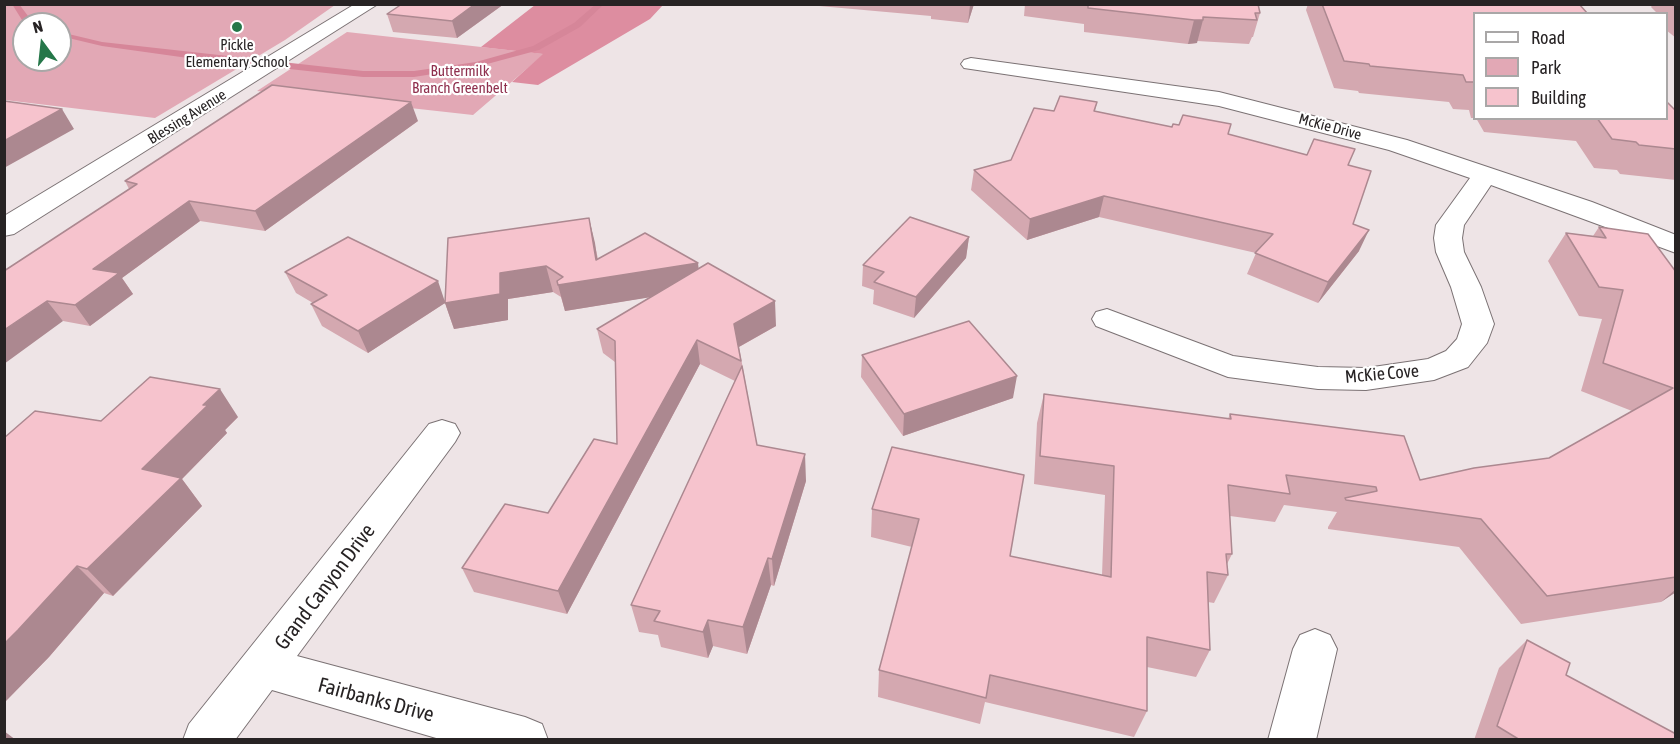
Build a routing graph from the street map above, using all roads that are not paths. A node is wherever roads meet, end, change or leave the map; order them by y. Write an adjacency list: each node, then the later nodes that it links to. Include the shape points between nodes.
1 (369, 4): 4 (street, Blessing Avenue)
2 (971, 64): 3 (street, McKie Drive, via 1219,99 1398,145)
3 (1486, 174): 5 (street, McKie Drive); 6 (street, McKie Cove, via 1450,225 1448,238 1478,324 1471,343 1457,359 1434,369 1366,379 1318,378 1228,366)
4 (4, 228)
5 (1676, 245)
6 (1107, 319)
7 (442, 433): 9 (street, Grand Canyon Drive)
8 (1315, 649): 12 (street)
9 (263, 667): 10 (street, Grand Canyon Drive); 11 (street, Fairbanks Drive)
10 (206, 740)
11 (525, 740)
12 (1292, 740)

